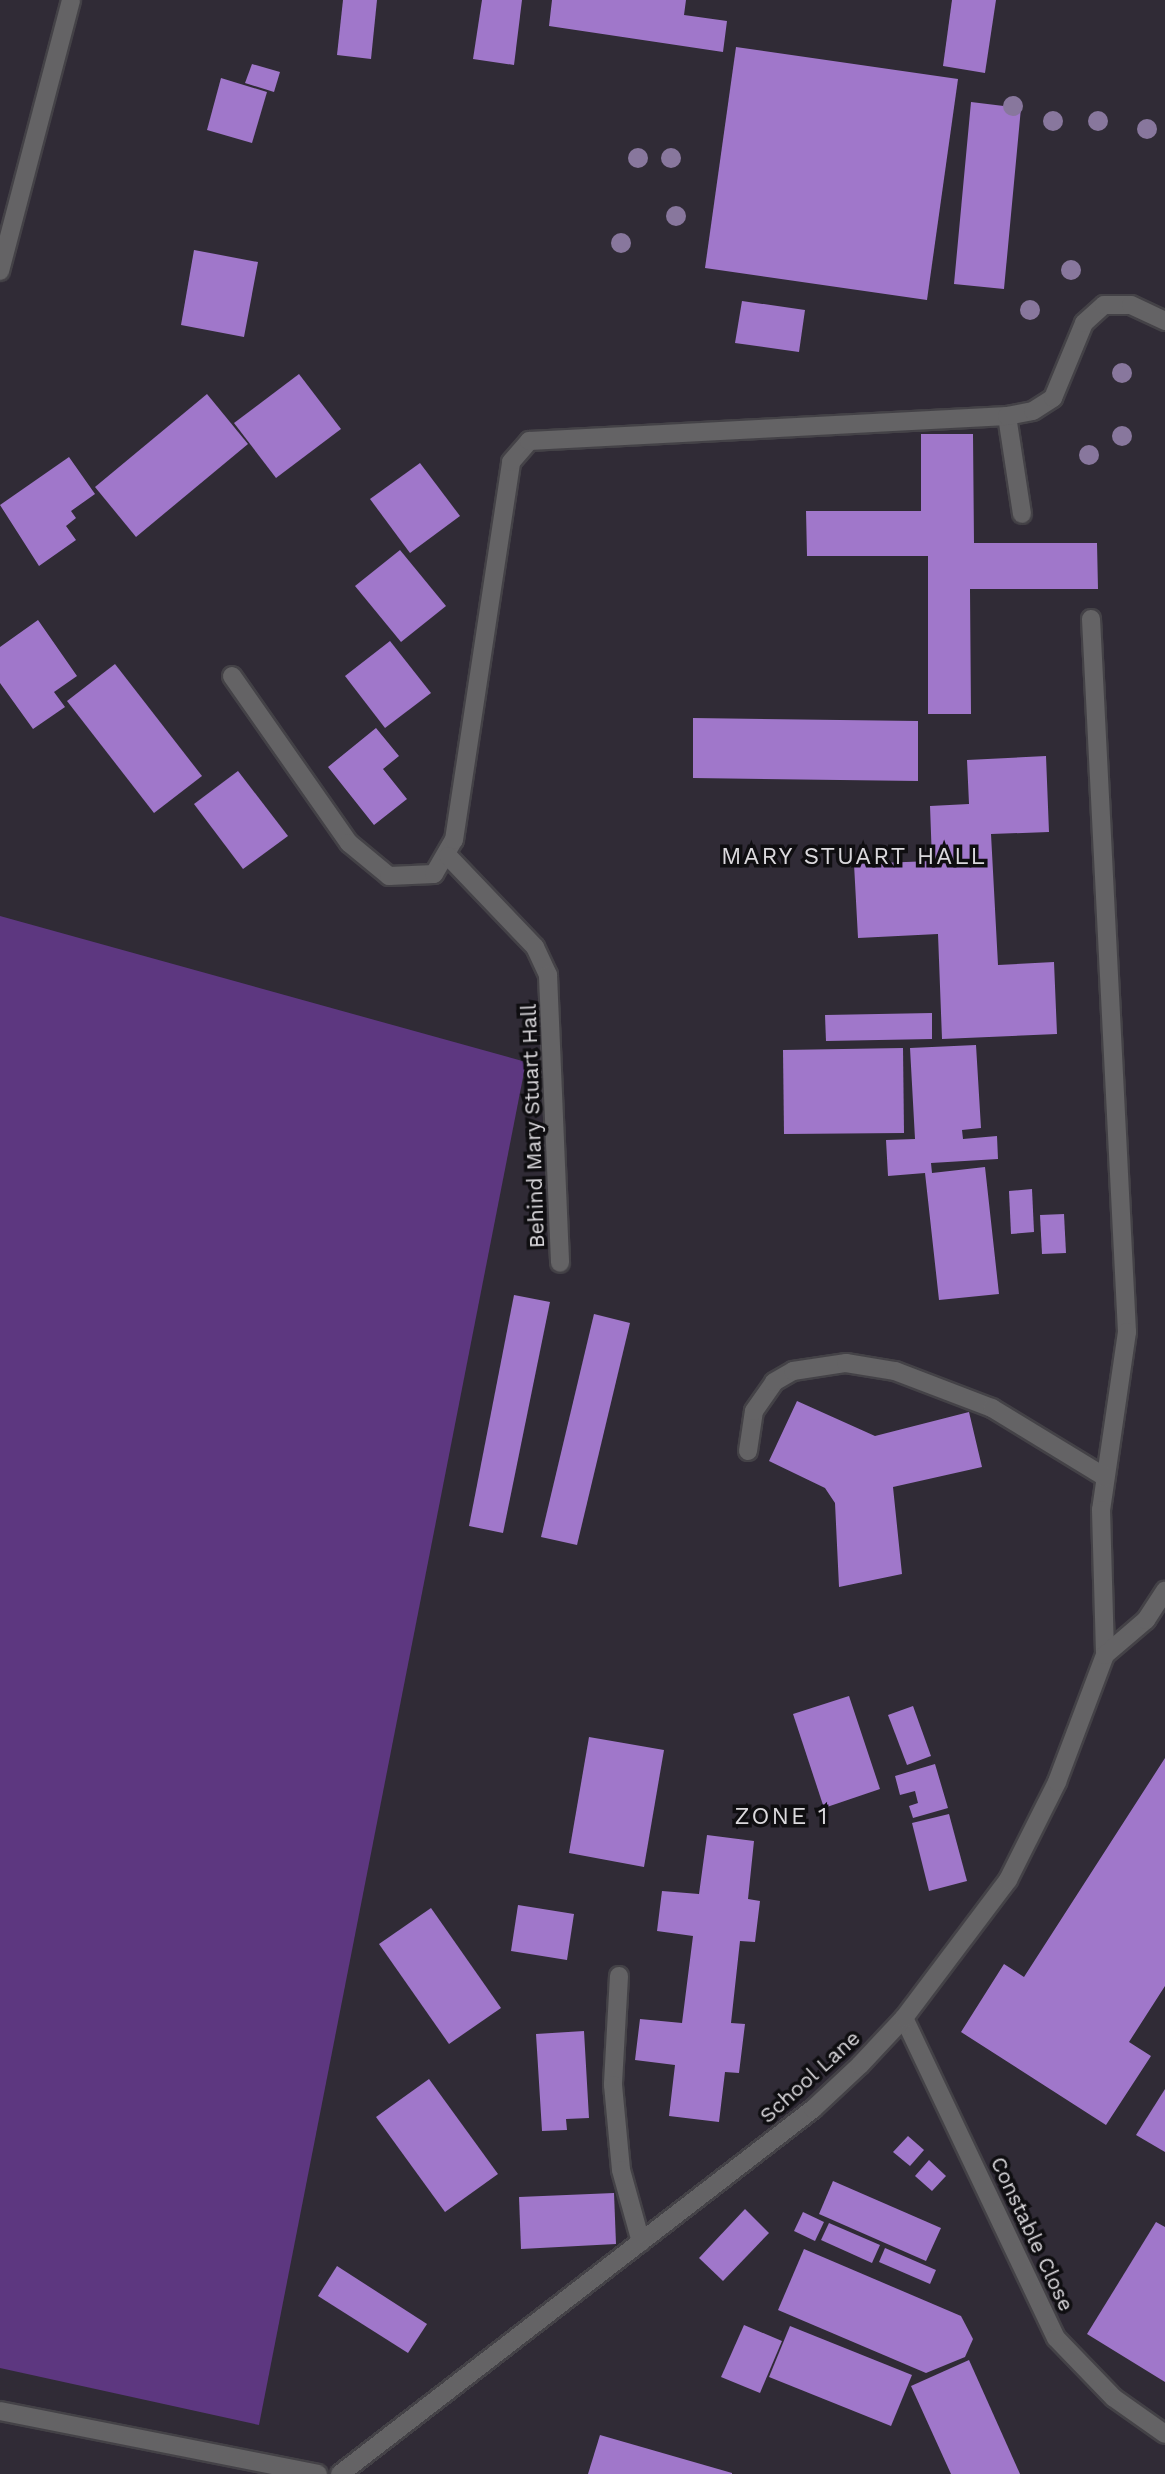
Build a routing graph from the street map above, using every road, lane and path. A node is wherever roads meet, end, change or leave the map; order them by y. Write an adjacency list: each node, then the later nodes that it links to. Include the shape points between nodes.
1 (71, 0): 2 (lane)
2 (0, 271)
3 (1165, 321): 4 (lane, via 1131,305 1094,311 1053,398)
4 (1007, 416): 5 (lane); 8 (lane, via 529,441 511,462)
5 (1023, 514)
6 (1091, 619): 11 (lane, via 1127,1320 1123,1382)
7 (232, 676): 8 (lane, via 313,800 369,862 388,876 416,879 434,874)
8 (448, 856): 9 (lane, Behind Mary Stuart Hall, via 535,947 548,975)
9 (560, 1263)
10 (748, 1451): 11 (lane, via 754,1411 774,1382 793,1371 846,1363 895,1371 967,1398)
11 (1105, 1477): 15 (lane)
12 (1165, 1591): 14 (lane, School Lane)
13 (1165, 1617): 14 (lane)
14 (1146, 1620): 15 (lane, School Lane)
15 (1105, 1655): 17 (lane, School Lane, via 1032,1836 1008,1880)
16 (619, 1976): 18 (lane, via 613,2085 621,2170)
17 (904, 2018): 18 (lane, School Lane, via 813,2109); 20 (lane, Constable Close, via 1056,2338 1114,2398)
18 (641, 2242): 22 (lane, School Lane)
19 (0, 2411): 21 (lane)
20 (1165, 2434)
21 (318, 2474)
22 (340, 2474)

